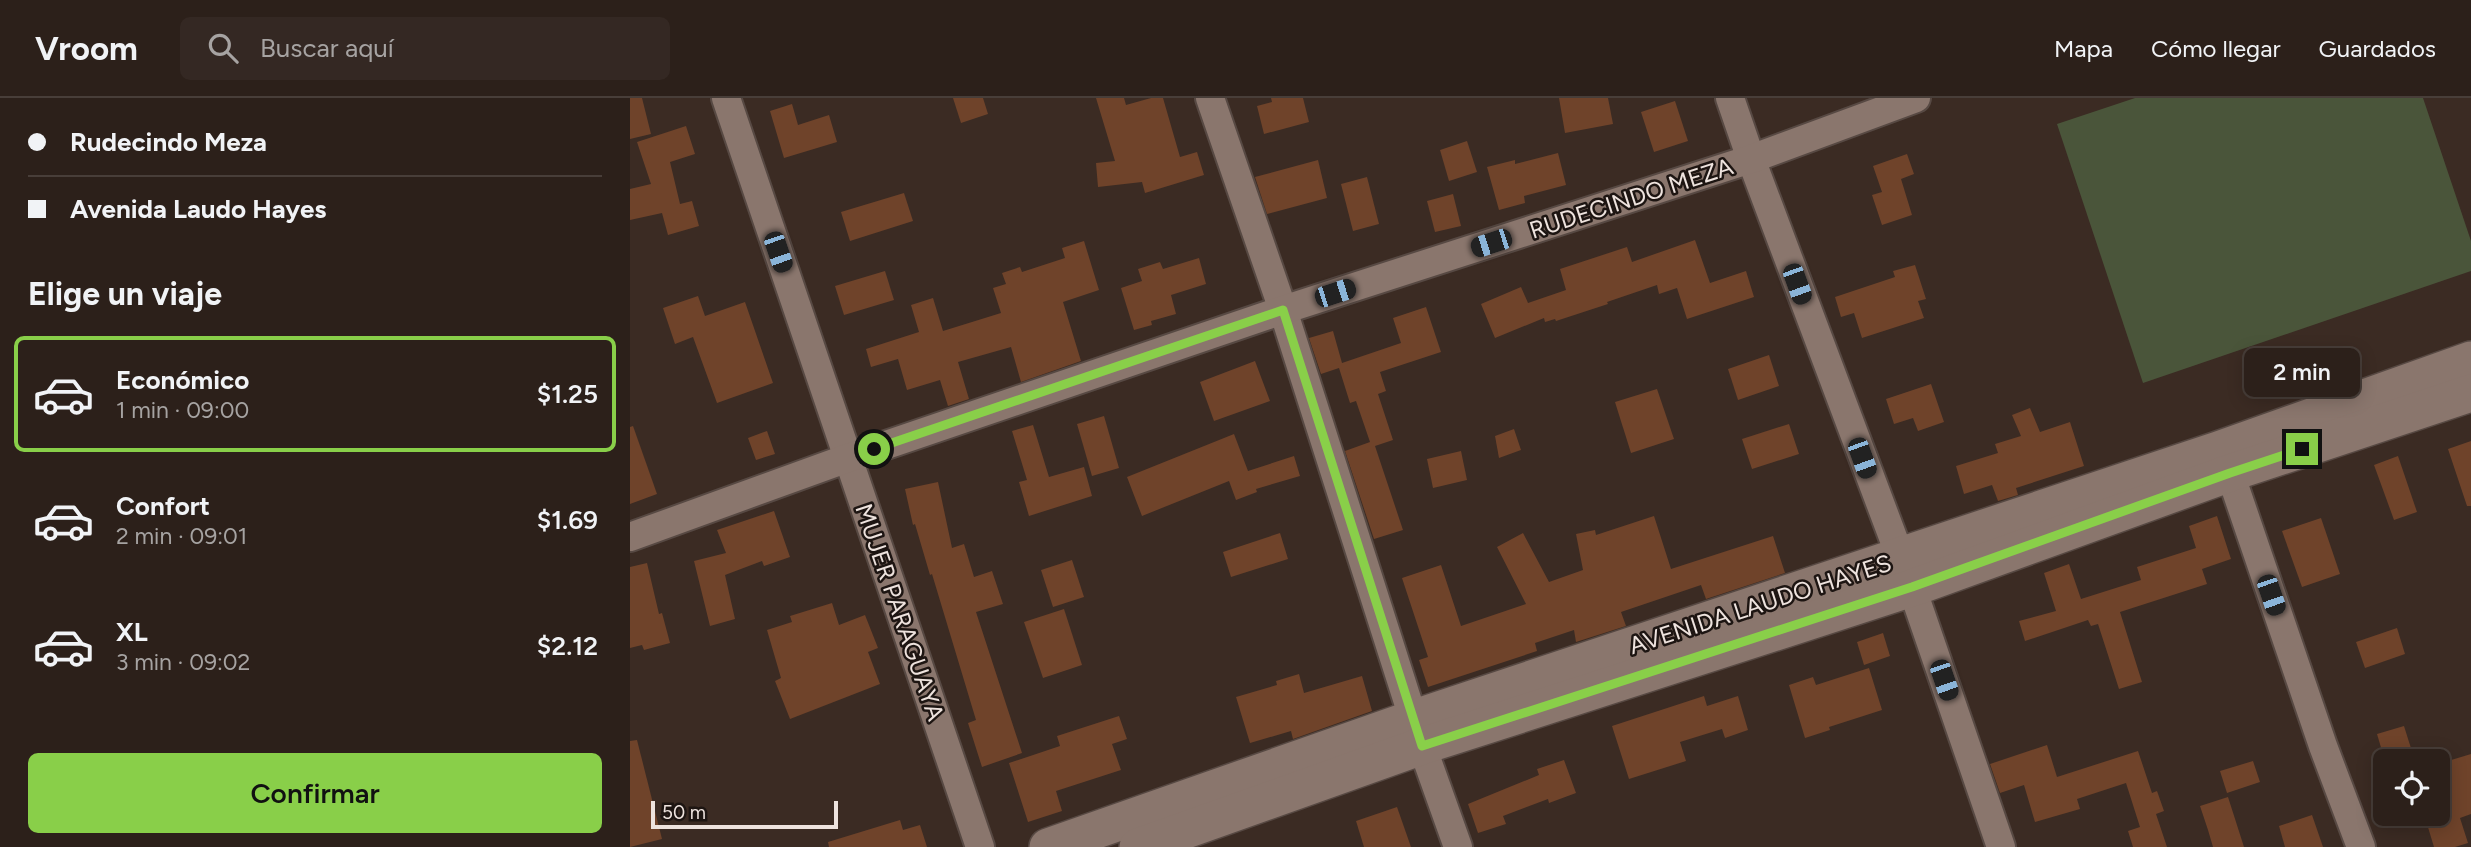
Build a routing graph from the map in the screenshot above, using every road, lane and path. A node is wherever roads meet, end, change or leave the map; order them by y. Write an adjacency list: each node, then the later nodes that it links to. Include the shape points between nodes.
1 (726, 98): 9 (street, MUJER PARAGUAYA)
2 (1210, 98): 6 (street)
3 (1730, 98): 5 (street)
4 (1916, 98): 5 (street, RUDECINDO MEZA)
5 (1751, 159): 6 (street, RUDECINDO MEZA); 12 (street)
6 (1283, 310): 9 (street, RUDECINDO MEZA); 13 (street)
7 (2471, 360): 10 (street, AVENIDA LAUDO HAYES)
8 (2471, 393): 10 (street, AVENIDA LAUDO HAYES)
9 (848, 457): 11 (street, RUDECINDO MEZA); 14 (street, MUJER PARAGUAYA)
10 (2224, 461): 12 (street, AVENIDA LAUDO HAYES); 19 (street)
11 (630, 537)
12 (1906, 573): 13 (street, AVENIDA LAUDO HAYES); 18 (street)
13 (1419, 732): 15 (street, AVENIDA LAUDO HAYES); 16 (street, AVENIDA LAUDO HAYES); 17 (street)
14 (980, 847)
15 (1048, 847)
16 (1138, 847)
17 (1458, 847)
18 (2001, 847)
19 (2361, 847)

